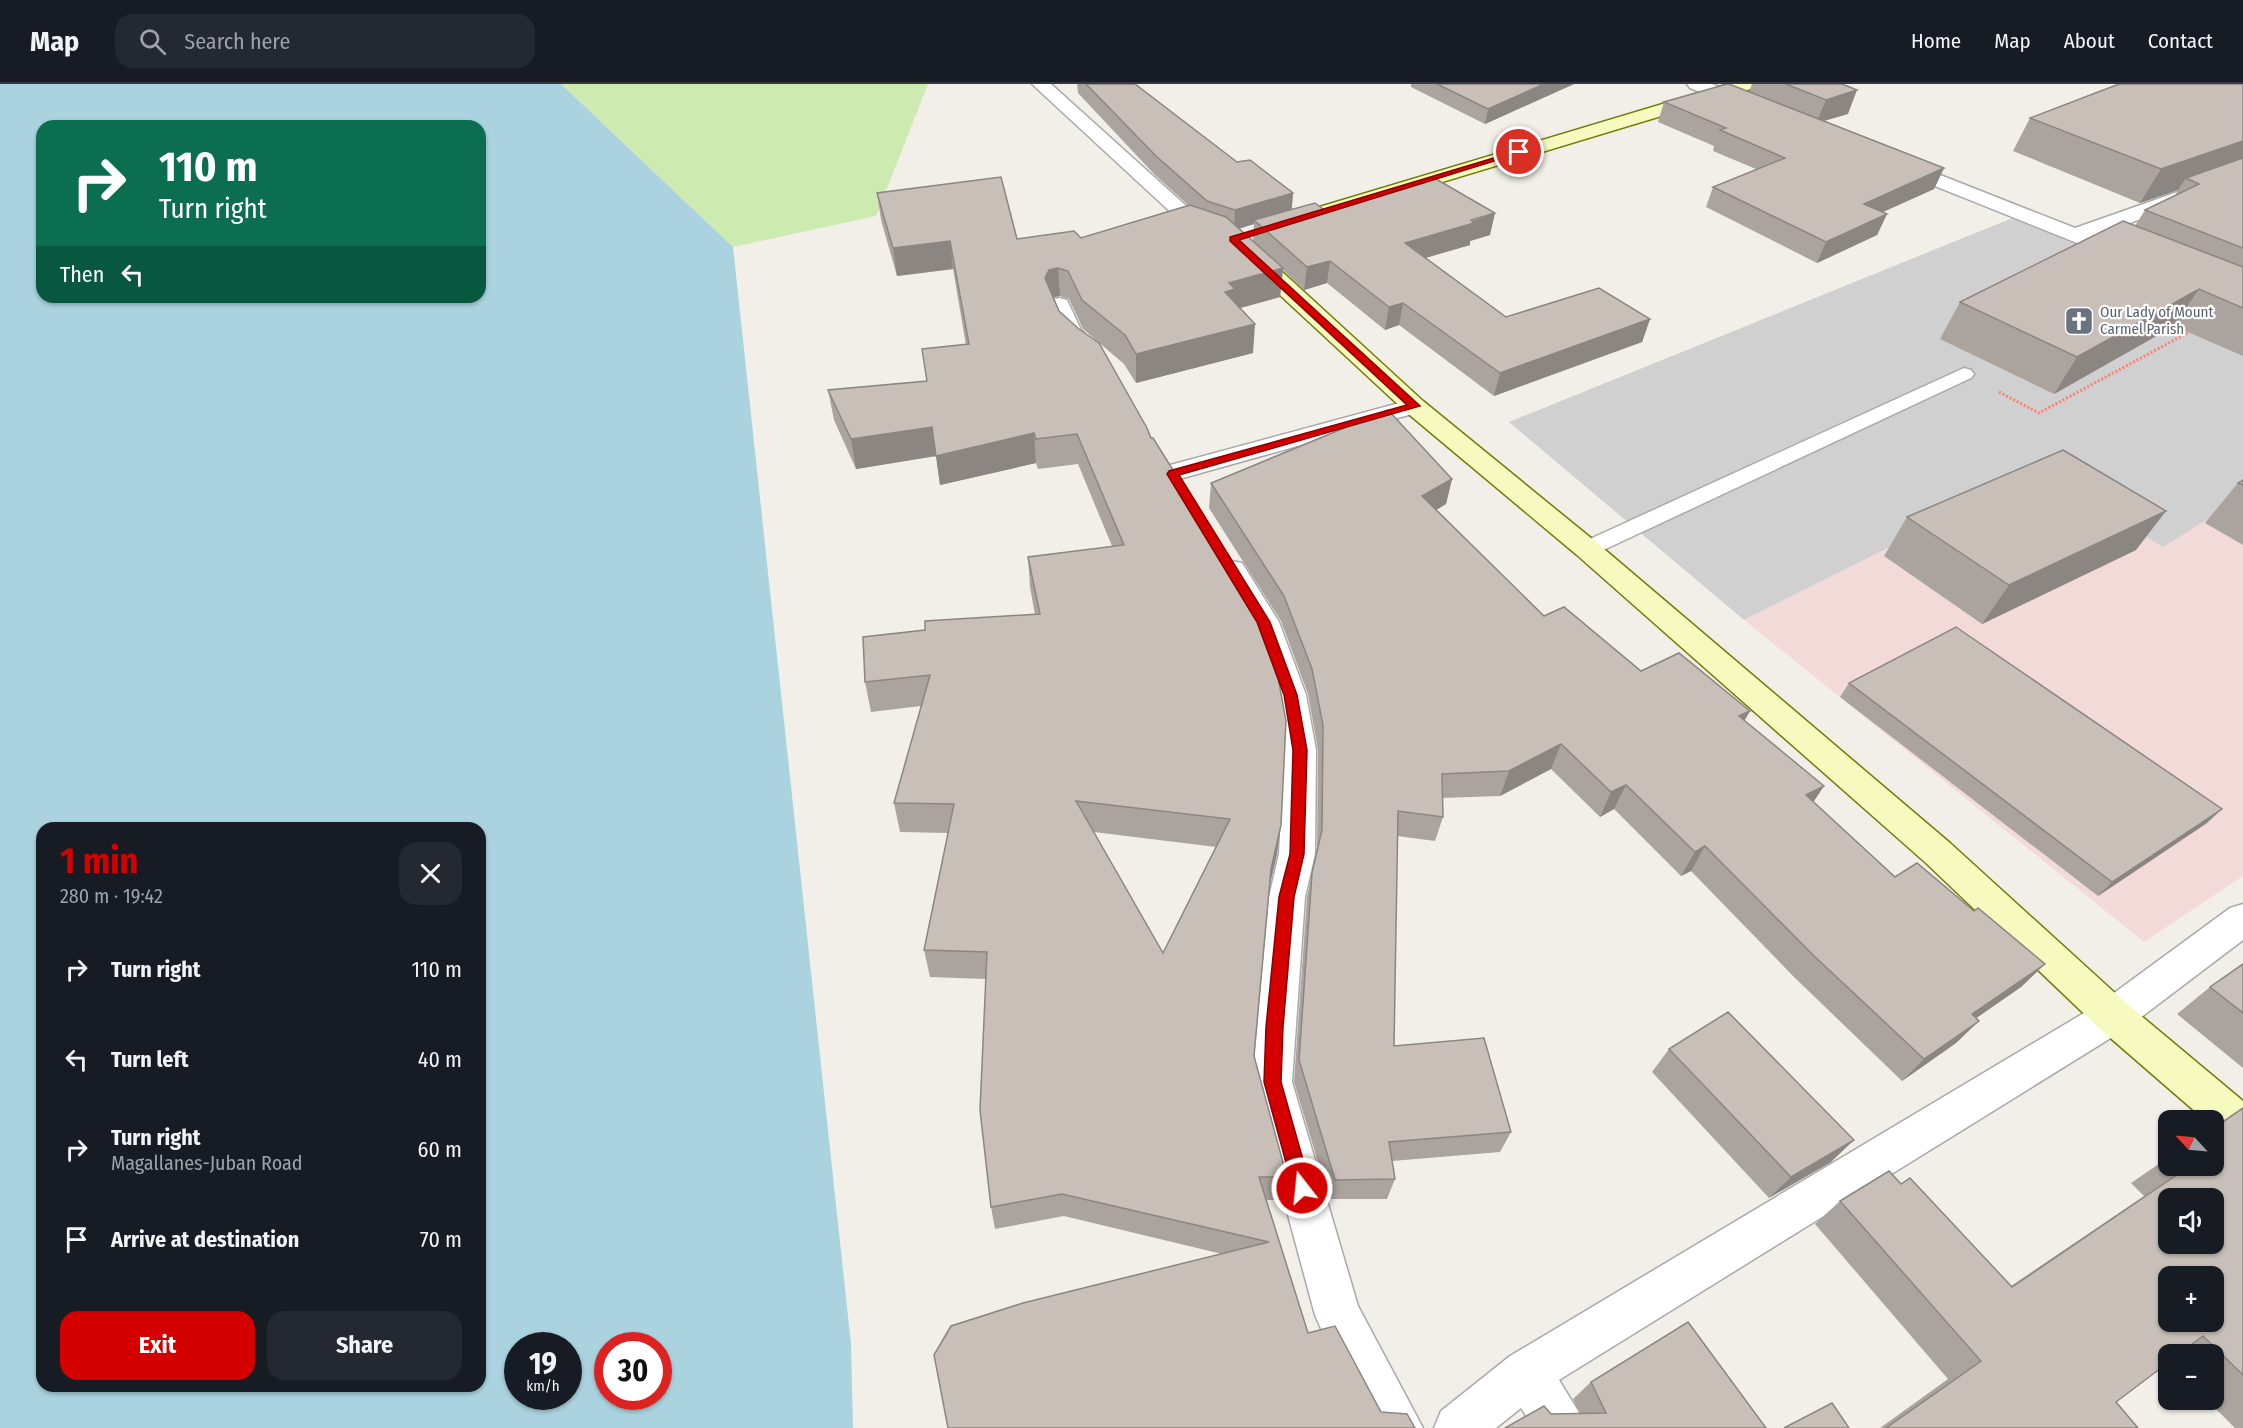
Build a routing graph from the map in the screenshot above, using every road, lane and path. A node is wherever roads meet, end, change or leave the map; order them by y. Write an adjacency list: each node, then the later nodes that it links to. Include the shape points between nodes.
1 (1041, 84): 8 (street, via 1198,227)
2 (1696, 84): 4 (street)
3 (1748, 84): 4 (main road)
4 (1718, 93): 5 (street); 8 (main road)
5 (1772, 114)
6 (1880, 158): 9 (street)
7 (2243, 175): 9 (street)
8 (1252, 233): 15 (main road)
9 (2074, 236): 10 (street)
10 (2148, 265)
11 (1059, 305): 13 (street, via 1070,333)
12 (2191, 331): 14 (path, via 2039,413)
13 (1111, 366)
14 (1964, 374): 17 (lane)
15 (1414, 406): 16 (street); 17 (main road)
16 (1172, 474)
17 (1587, 549): 20 (main road, via 1938,853)
18 (1221, 553): 23 (street, via 1264,622 1290,695 1300,750 1297,854 1287,897 1272,1082 1338,1315)
19 (2243, 919): 20 (street)
20 (2113, 1016): 21 (main road); 22 (street)
21 (2243, 1127)
22 (1527, 1373): 24 (street); 25 (street)
23 (1399, 1428)
24 (1458, 1428)
25 (1561, 1428)

